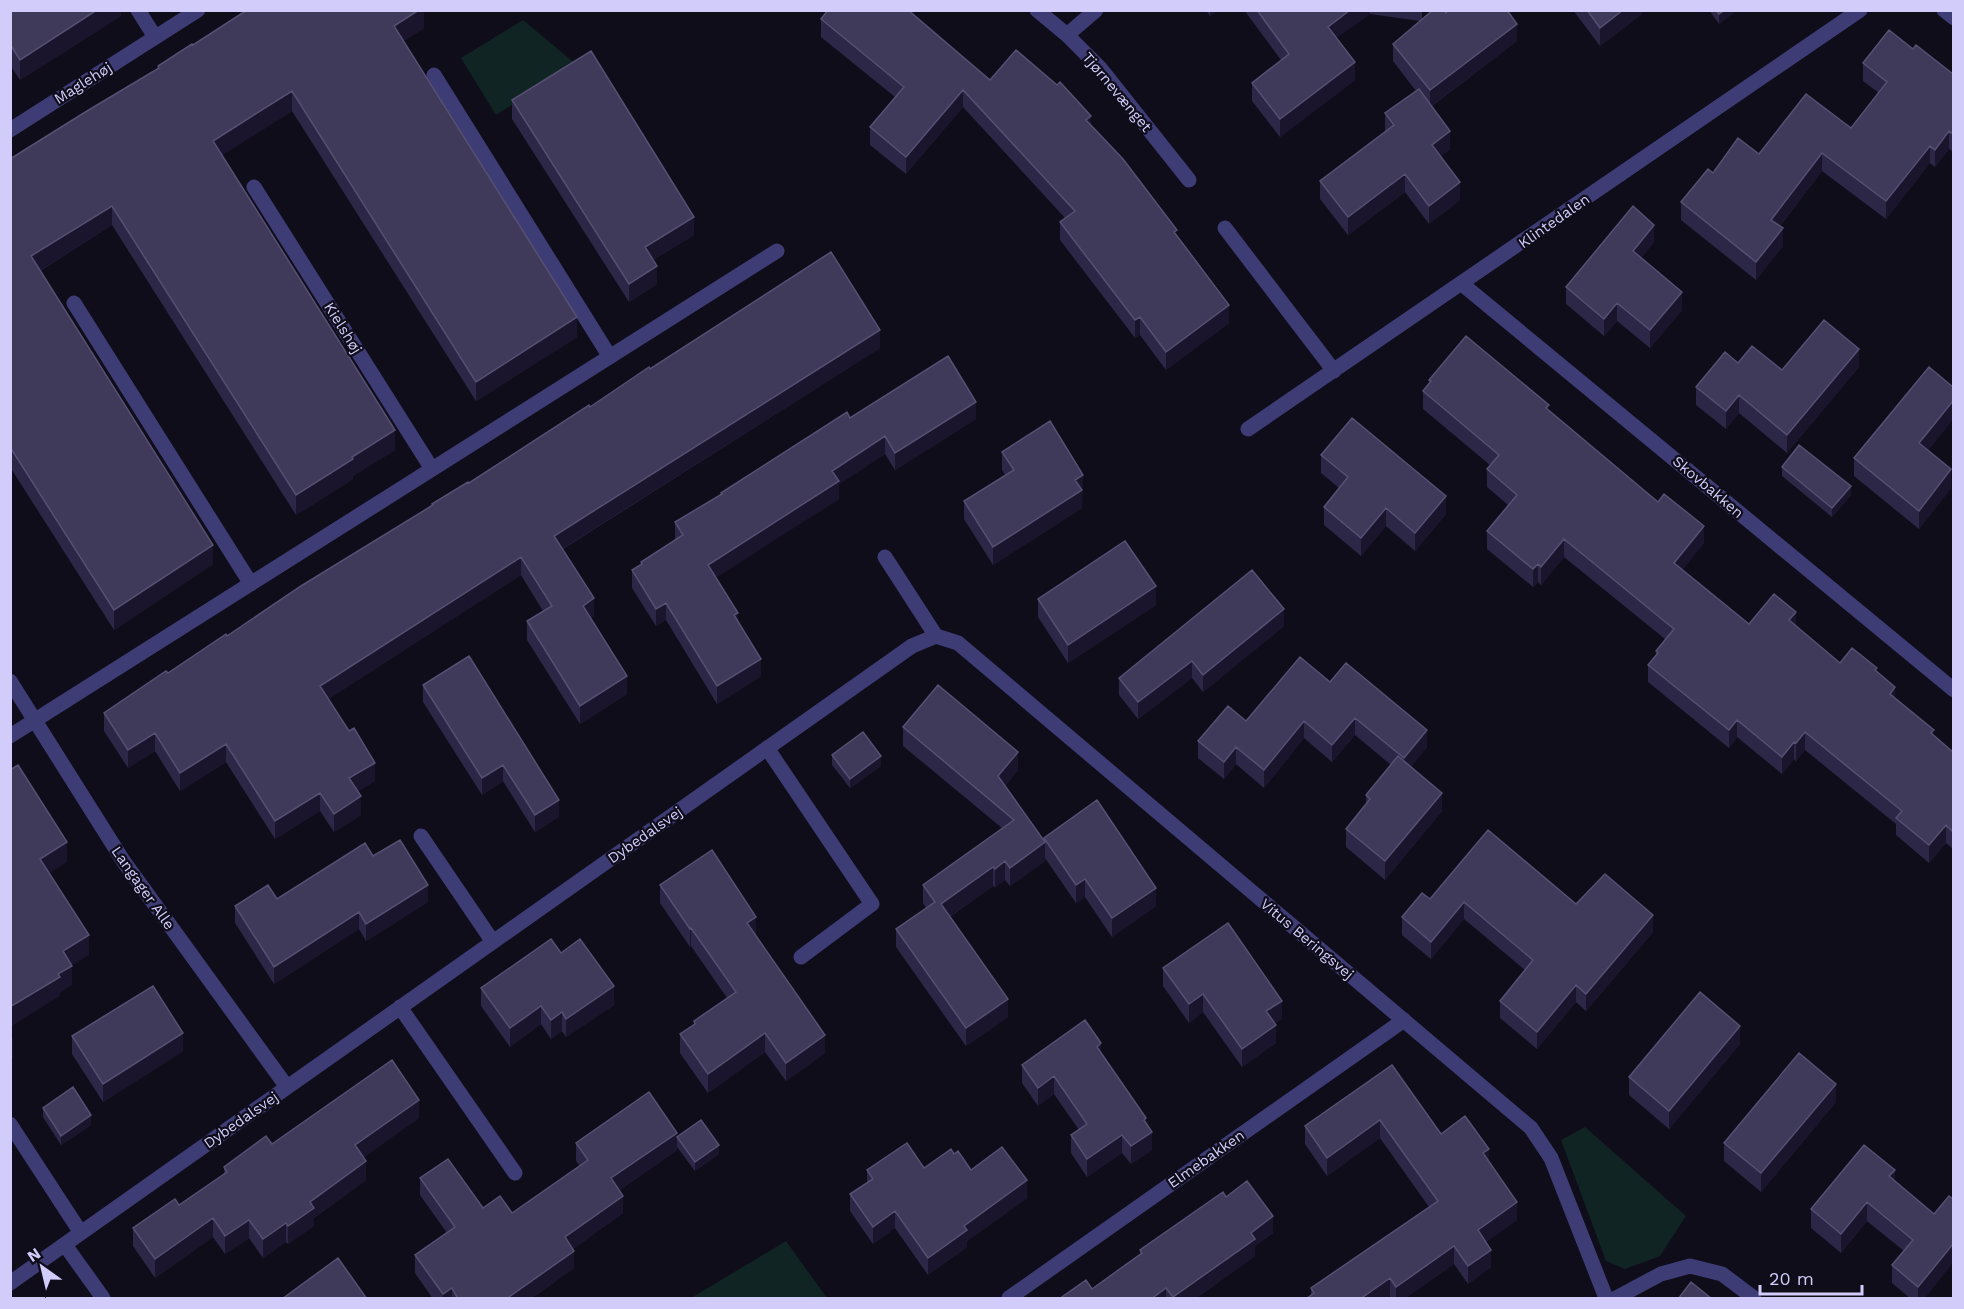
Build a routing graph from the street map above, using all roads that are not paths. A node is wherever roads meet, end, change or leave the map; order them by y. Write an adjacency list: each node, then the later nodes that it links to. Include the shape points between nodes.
1 (138, 10): 9 (street)
2 (198, 10): 9 (street, Maglehøj)
3 (1037, 10): 8 (street, Tjørnevænget)
4 (1096, 10): 8 (street)
5 (1860, 10): 16 (street, Klintedalen)
6 (1944, 10): 7 (street)
7 (1953, 18)
8 (1067, 35): 12 (street, Tjørnevænget, via 1100,68)
9 (155, 37): 11 (street, Maglehøj)
10 (434, 75): 18 (street)
11 (10, 130)
12 (1189, 180)
13 (254, 187): 21 (street, Kielshøj)
14 (1225, 228): 19 (street)
15 (777, 251): 18 (street)
16 (1462, 284): 19 (street, Klintedalen); 26 (street, Skovbakken)
17 (74, 303): 23 (street)
18 (610, 357): 21 (street)
19 (1334, 371): 20 (street, Klintedalen)
20 (1248, 429)
21 (432, 469): 23 (street)
22 (885, 556): 24 (street)
23 (251, 584): 27 (street)
24 (936, 636): 29 (street, Dybedalsvej, via 912,646); 34 (street, Vitus Beringsvej, via 958,643)
25 (10, 681): 27 (street, Langager Alle)
26 (1953, 690)
27 (36, 720): 28 (street); 35 (street, Langager Alle, via 124,862)
28 (10, 736)
29 (767, 748): 31 (street, Dybedalsvej); 32 (street, via 872,904)
30 (421, 836): 31 (street)
31 (493, 942): 33 (street, Dybedalsvej)
32 (801, 957)
33 (400, 1007): 35 (street, Dybedalsvej); 37 (street)
34 (1404, 1020): 42 (street, Elmebakken); 43 (street, Vitus Beringsvej, via 1531,1128 1551,1158)
35 (287, 1087): 38 (street, Dybedalsvej)
36 (10, 1124): 38 (street)
37 (515, 1173)
38 (81, 1233): 39 (street, Dybedalsvej)
39 (64, 1245): 40 (street, Dybedalsvej); 41 (street)
40 (10, 1283)
41 (103, 1299)
42 (1009, 1299)
43 (1606, 1299)
44 (1616, 1299): 45 (street, via 1661,1274 1690,1266 1722,1274)
45 (1754, 1299)

